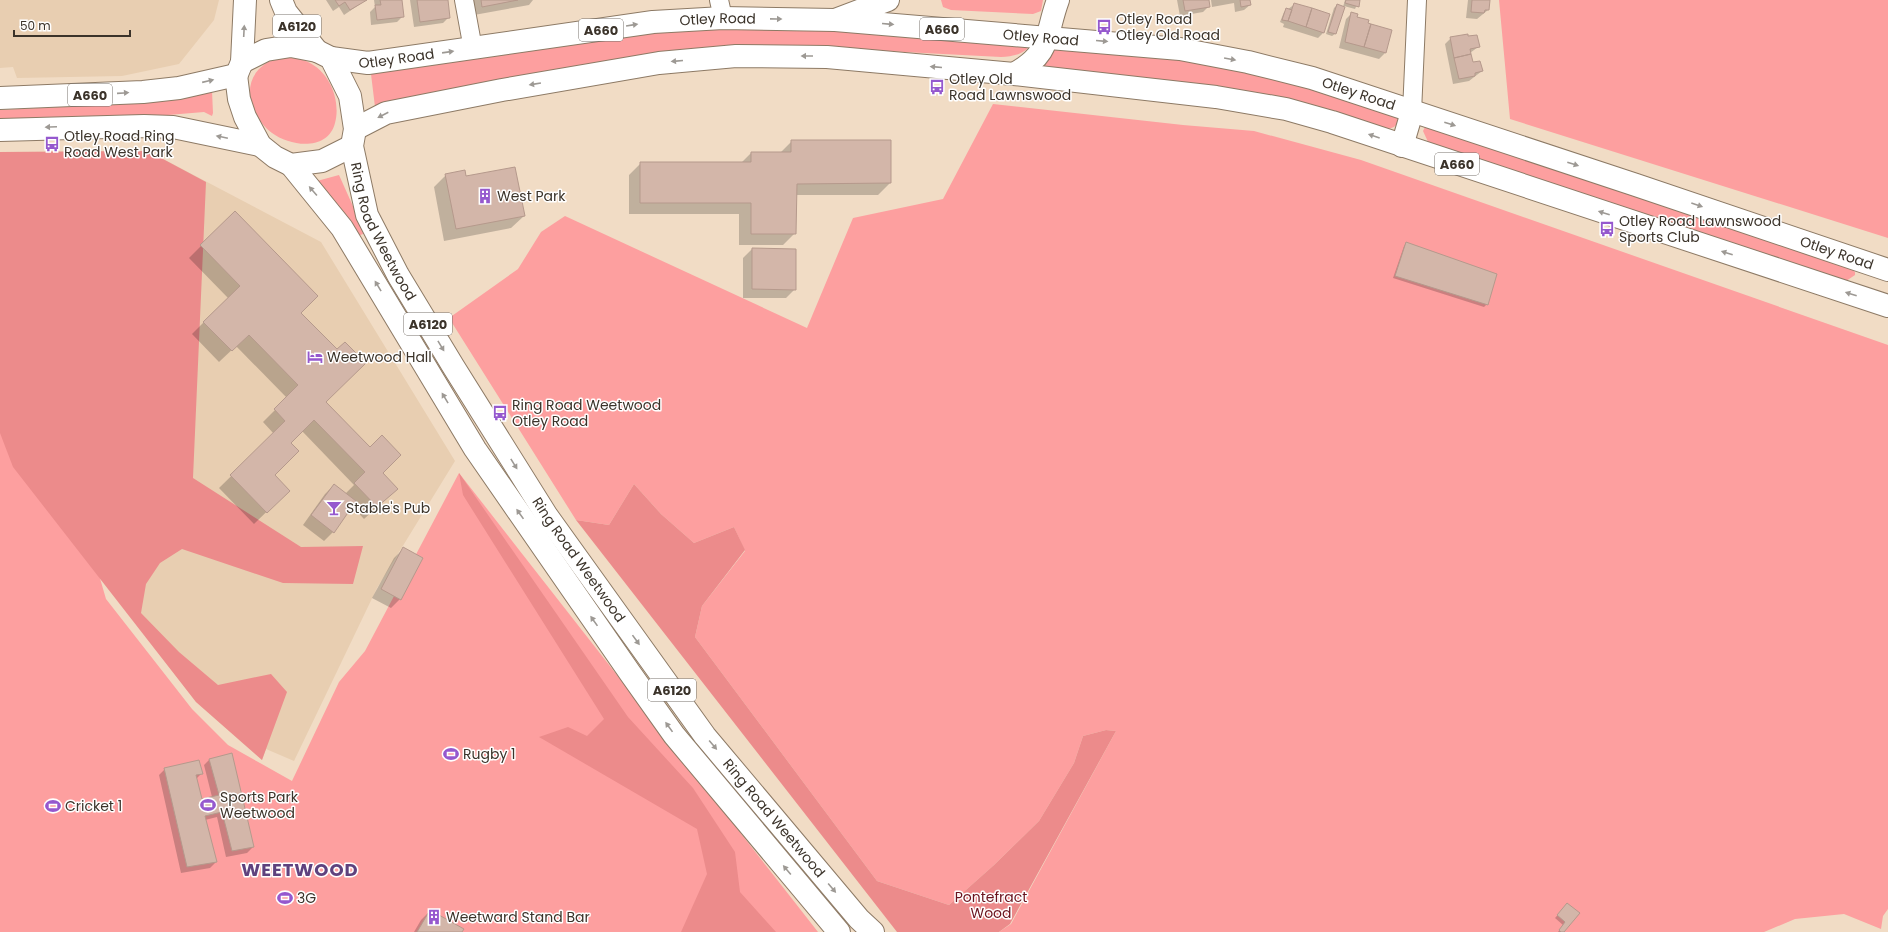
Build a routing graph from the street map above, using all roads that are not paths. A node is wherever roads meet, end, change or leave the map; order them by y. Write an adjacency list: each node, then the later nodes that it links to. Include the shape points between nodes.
1 (245, 0): 12 (main road, A6120, one-way to 1)
2 (281, 0): 11 (main road, A6120, via 286,12)
3 (464, 0): 10 (street)
4 (888, 0): 8 (main road)
5 (1417, 0): 15 (street)
6 (1055, 4): 9 (main road)
7 (721, 9): 8 (main road, Otley Road / A660, one-way to 8); 10 (main road, Otley Road / A660, one-way to 7, via 653,22)
8 (835, 20): 9 (main road, Otley Road / A660, one-way to 9)
9 (1049, 37): 13 (main road, via 1035,59); 15 (main road, Otley Road / A660, one-way to 15, via 1180,49 1248,62 1312,78)
10 (473, 49): 11 (main road, Otley Road / A660, one-way to 10, via 368,63)
11 (324, 54): 12 (main road, A6120, via 291,46 266,50); 17 (main road, A6120, via 350,96)
12 (239, 69): 14 (main road, A660, one-way to 12, via 179,88); 18 (main road, A6120, via 239,99 245,117)
13 (1014, 74): 17 (main road, A660, one-way to 17, via 826,57 736,56 660,63 487,92 386,113); 19 (main road, A660, one-way to 13, via 1286,109 1216,97)
14 (0, 98)
15 (1412, 112): 19 (main road); 21 (main road, Otley Road / A660, one-way to 21)
16 (0, 130): 18 (main road, A660, one-way to 16, via 159,126)
17 (353, 138): 20 (main road, via 322,161); 24 (main road, Ring Road Weetwood / A6120, one-way to 24, via 367,215 398,275 547,516 705,736 859,919)
18 (260, 145): 20 (main road, A6120)
19 (1402, 146): 22 (main road, A660, one-way to 19)
20 (291, 166): 23 (main road, Ring Road Weetwood / A6120, one-way to 20, via 674,735 475,449 342,228)
21 (1888, 270)
22 (1888, 306)
23 (840, 932)
24 (873, 932)

